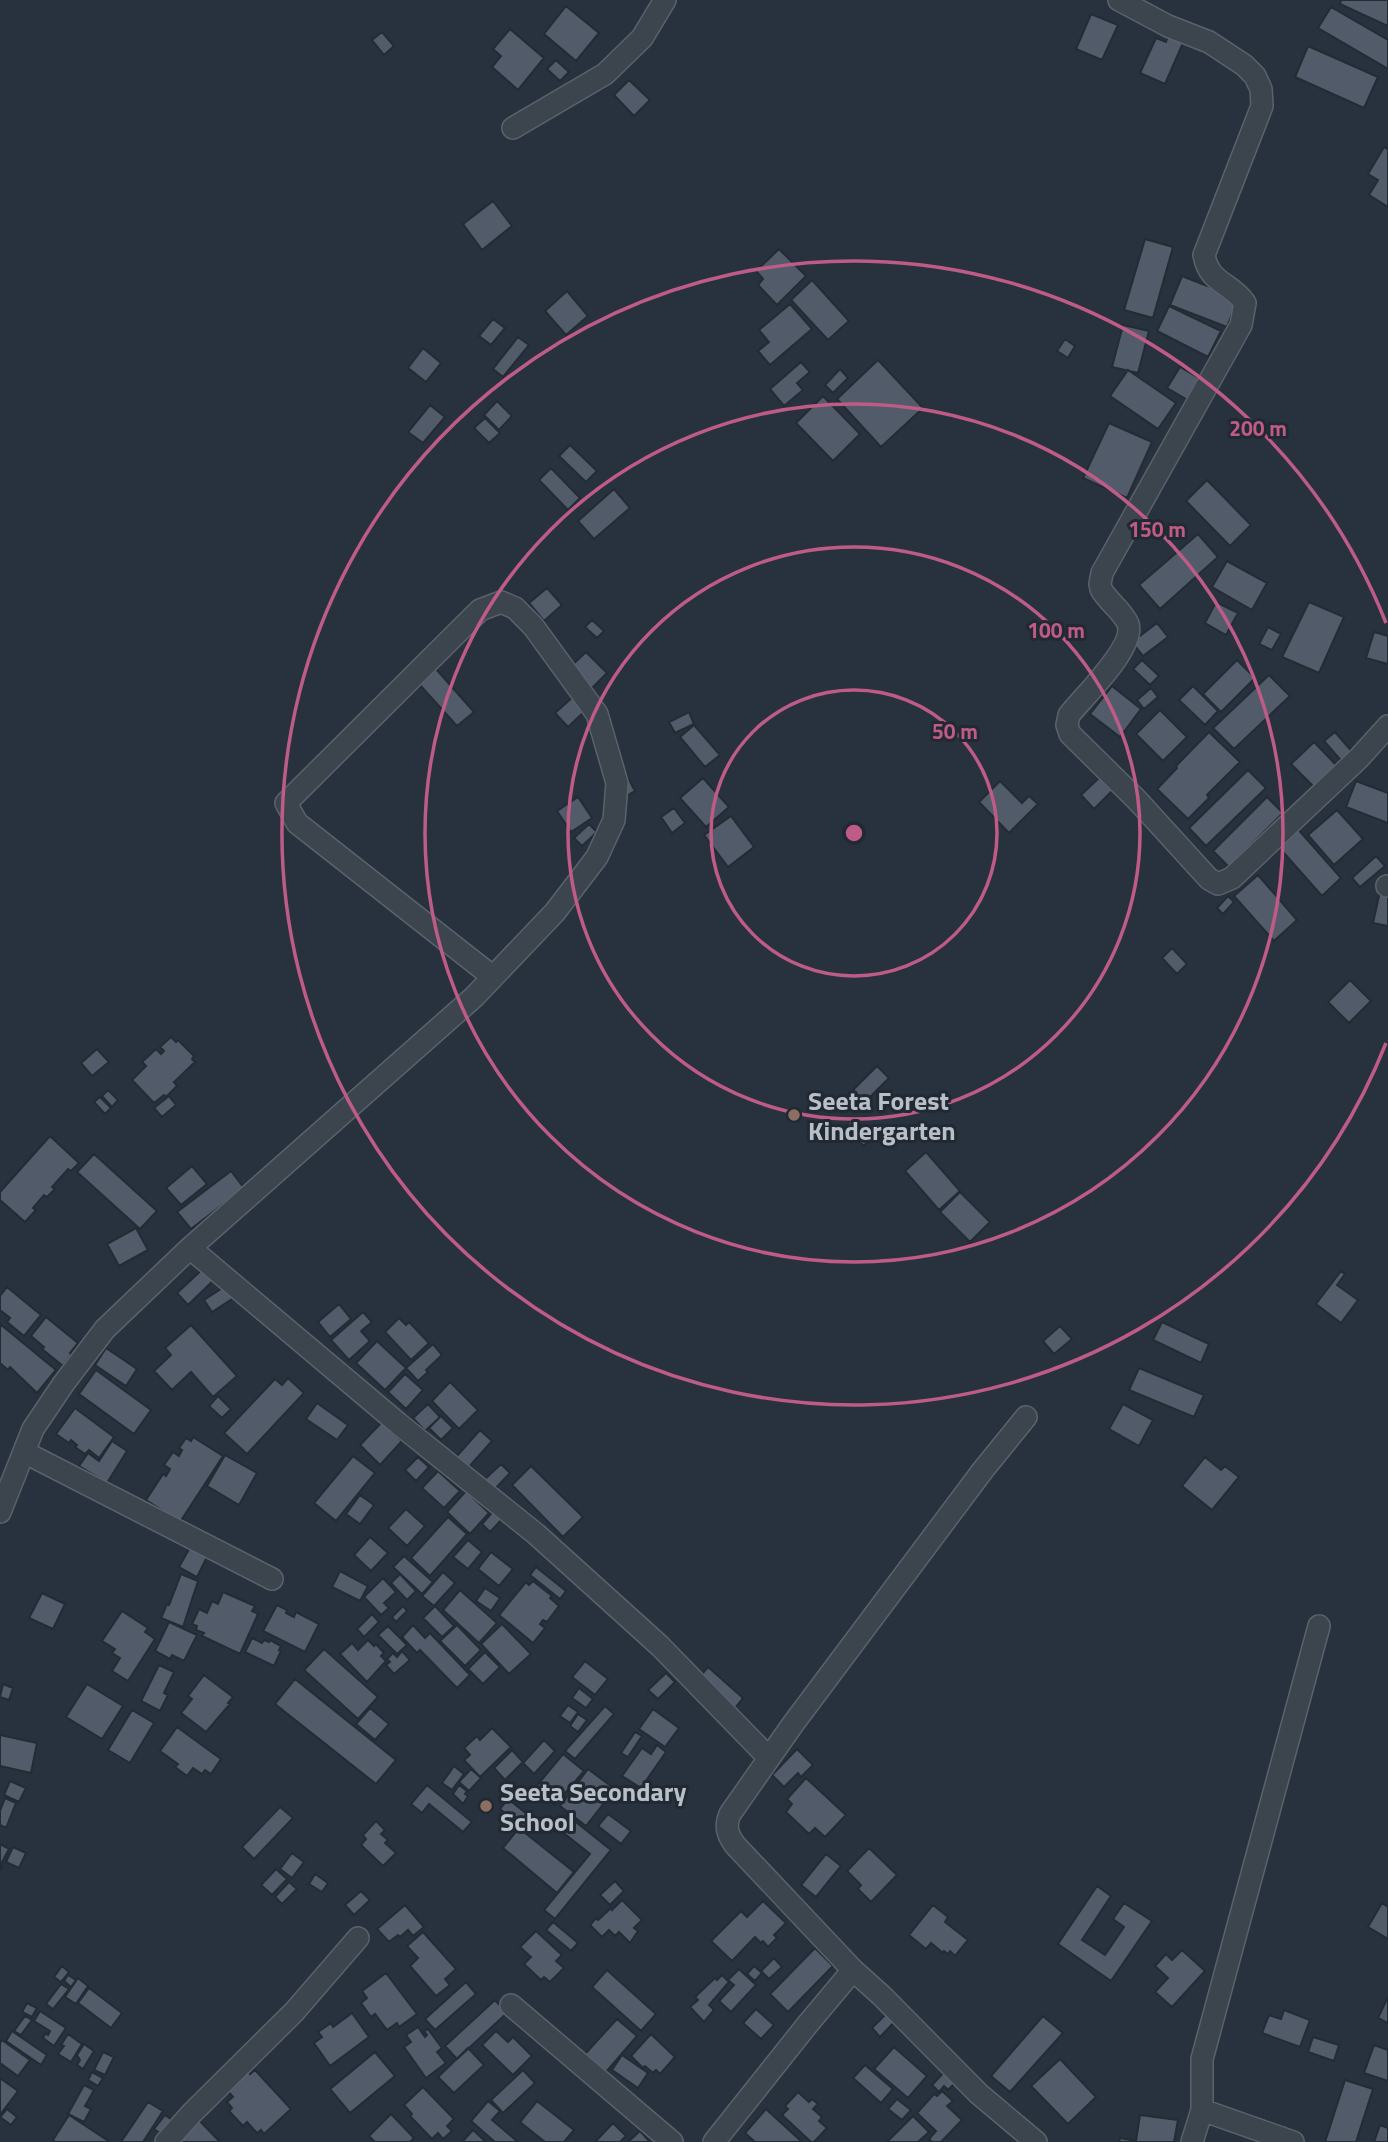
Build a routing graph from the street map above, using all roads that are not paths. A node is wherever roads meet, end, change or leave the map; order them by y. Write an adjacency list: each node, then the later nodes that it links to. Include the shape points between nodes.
1 (665, 0): 3 (street, via 642,38 605,74)
2 (1119, 0): 4 (street, via 1209,41 1244,65 1261,89 1262,106 1204,256 1215,279 1244,303 1241,325 1102,573 1101,589 1129,625 1128,636 1122,653 1069,715 1070,734 1219,884 1232,878)
3 (513, 128)
4 (1388, 726)
5 (493, 977): 5 (street, via 555,912 597,858 614,820 617,783 597,714 533,626 515,608 501,602 480,610 286,803 297,823); 6 (street)
6 (190, 1248): 8 (street, via 105,1329 33,1429); 12 (street, via 536,1534 660,1646)
7 (1026, 1417): 12 (street)
8 (24, 1452): 9 (street); 10 (street)
9 (0, 1512)
10 (272, 1579)
11 (1319, 1626): 16 (street, via 1202,2059)
12 (769, 1758): 14 (street, via 730,1814 729,1837)
13 (358, 1938): 17 (street)
14 (853, 1970): 19 (street); 20 (street, via 979,2094)
15 (510, 2005): 18 (street)
16 (1202, 2110): 21 (street); 22 (street)
17 (166, 2142)
18 (672, 2142)
19 (714, 2142)
20 (1036, 2142)
21 (1192, 2142)
22 (1293, 2142)

